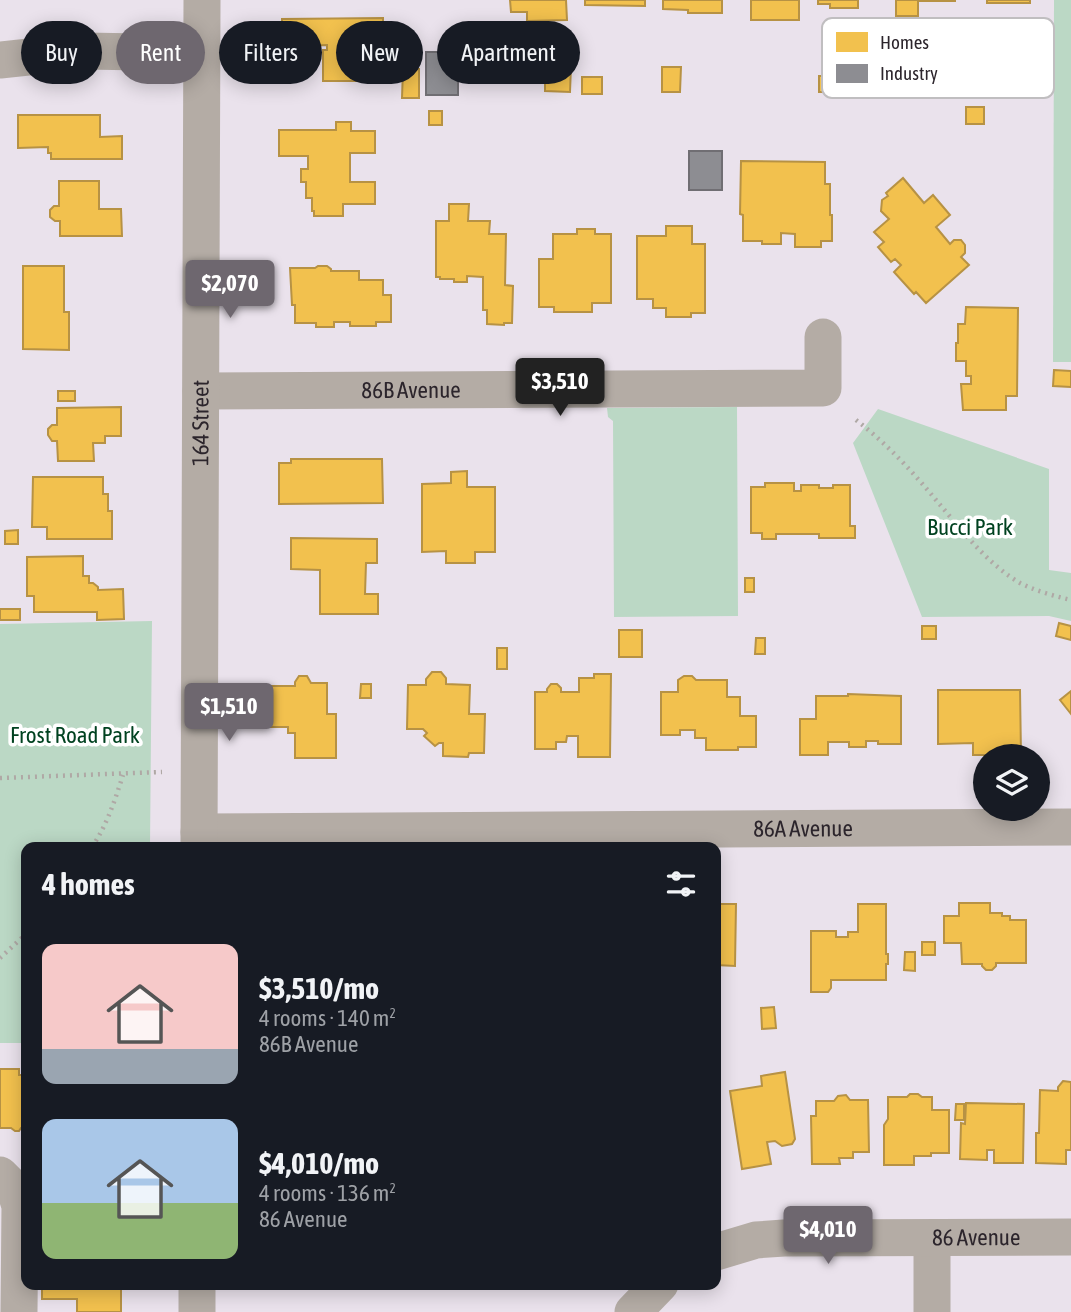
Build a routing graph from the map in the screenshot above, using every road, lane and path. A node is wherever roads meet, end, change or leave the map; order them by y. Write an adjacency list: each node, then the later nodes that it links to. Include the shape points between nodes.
1 (202, 0): 2 (street, 164 Street)
2 (202, 21)
3 (116, 52): 4 (street)
4 (0, 60)
5 (202, 84): 7 (street, 164 Street)
6 (823, 337): 7 (street, 86B Avenue, via 823,388)
7 (201, 391): 14 (street, 164 Street)
8 (856, 420): 9 (path, via 908,468 997,566 1020,583)
9 (1071, 600)
10 (162, 772): 11 (path)
11 (123, 775): 12 (path); 15 (path, via 114,806)
12 (0, 778)
13 (1071, 827): 14 (street, 86A Avenue)
14 (199, 839)
15 (95, 842)
16 (21, 938): 17 (path)
17 (0, 958)
18 (0, 1175): 23 (street, via 15,1190 20,1206)
19 (1071, 1237): 20 (street, 86 Avenue)
20 (932, 1238): 21 (street, 86 Avenue, via 774,1238); 25 (street)
21 (721, 1250)
22 (197, 1290): 24 (street)
23 (19, 1312)
24 (197, 1312)
25 (932, 1312)

